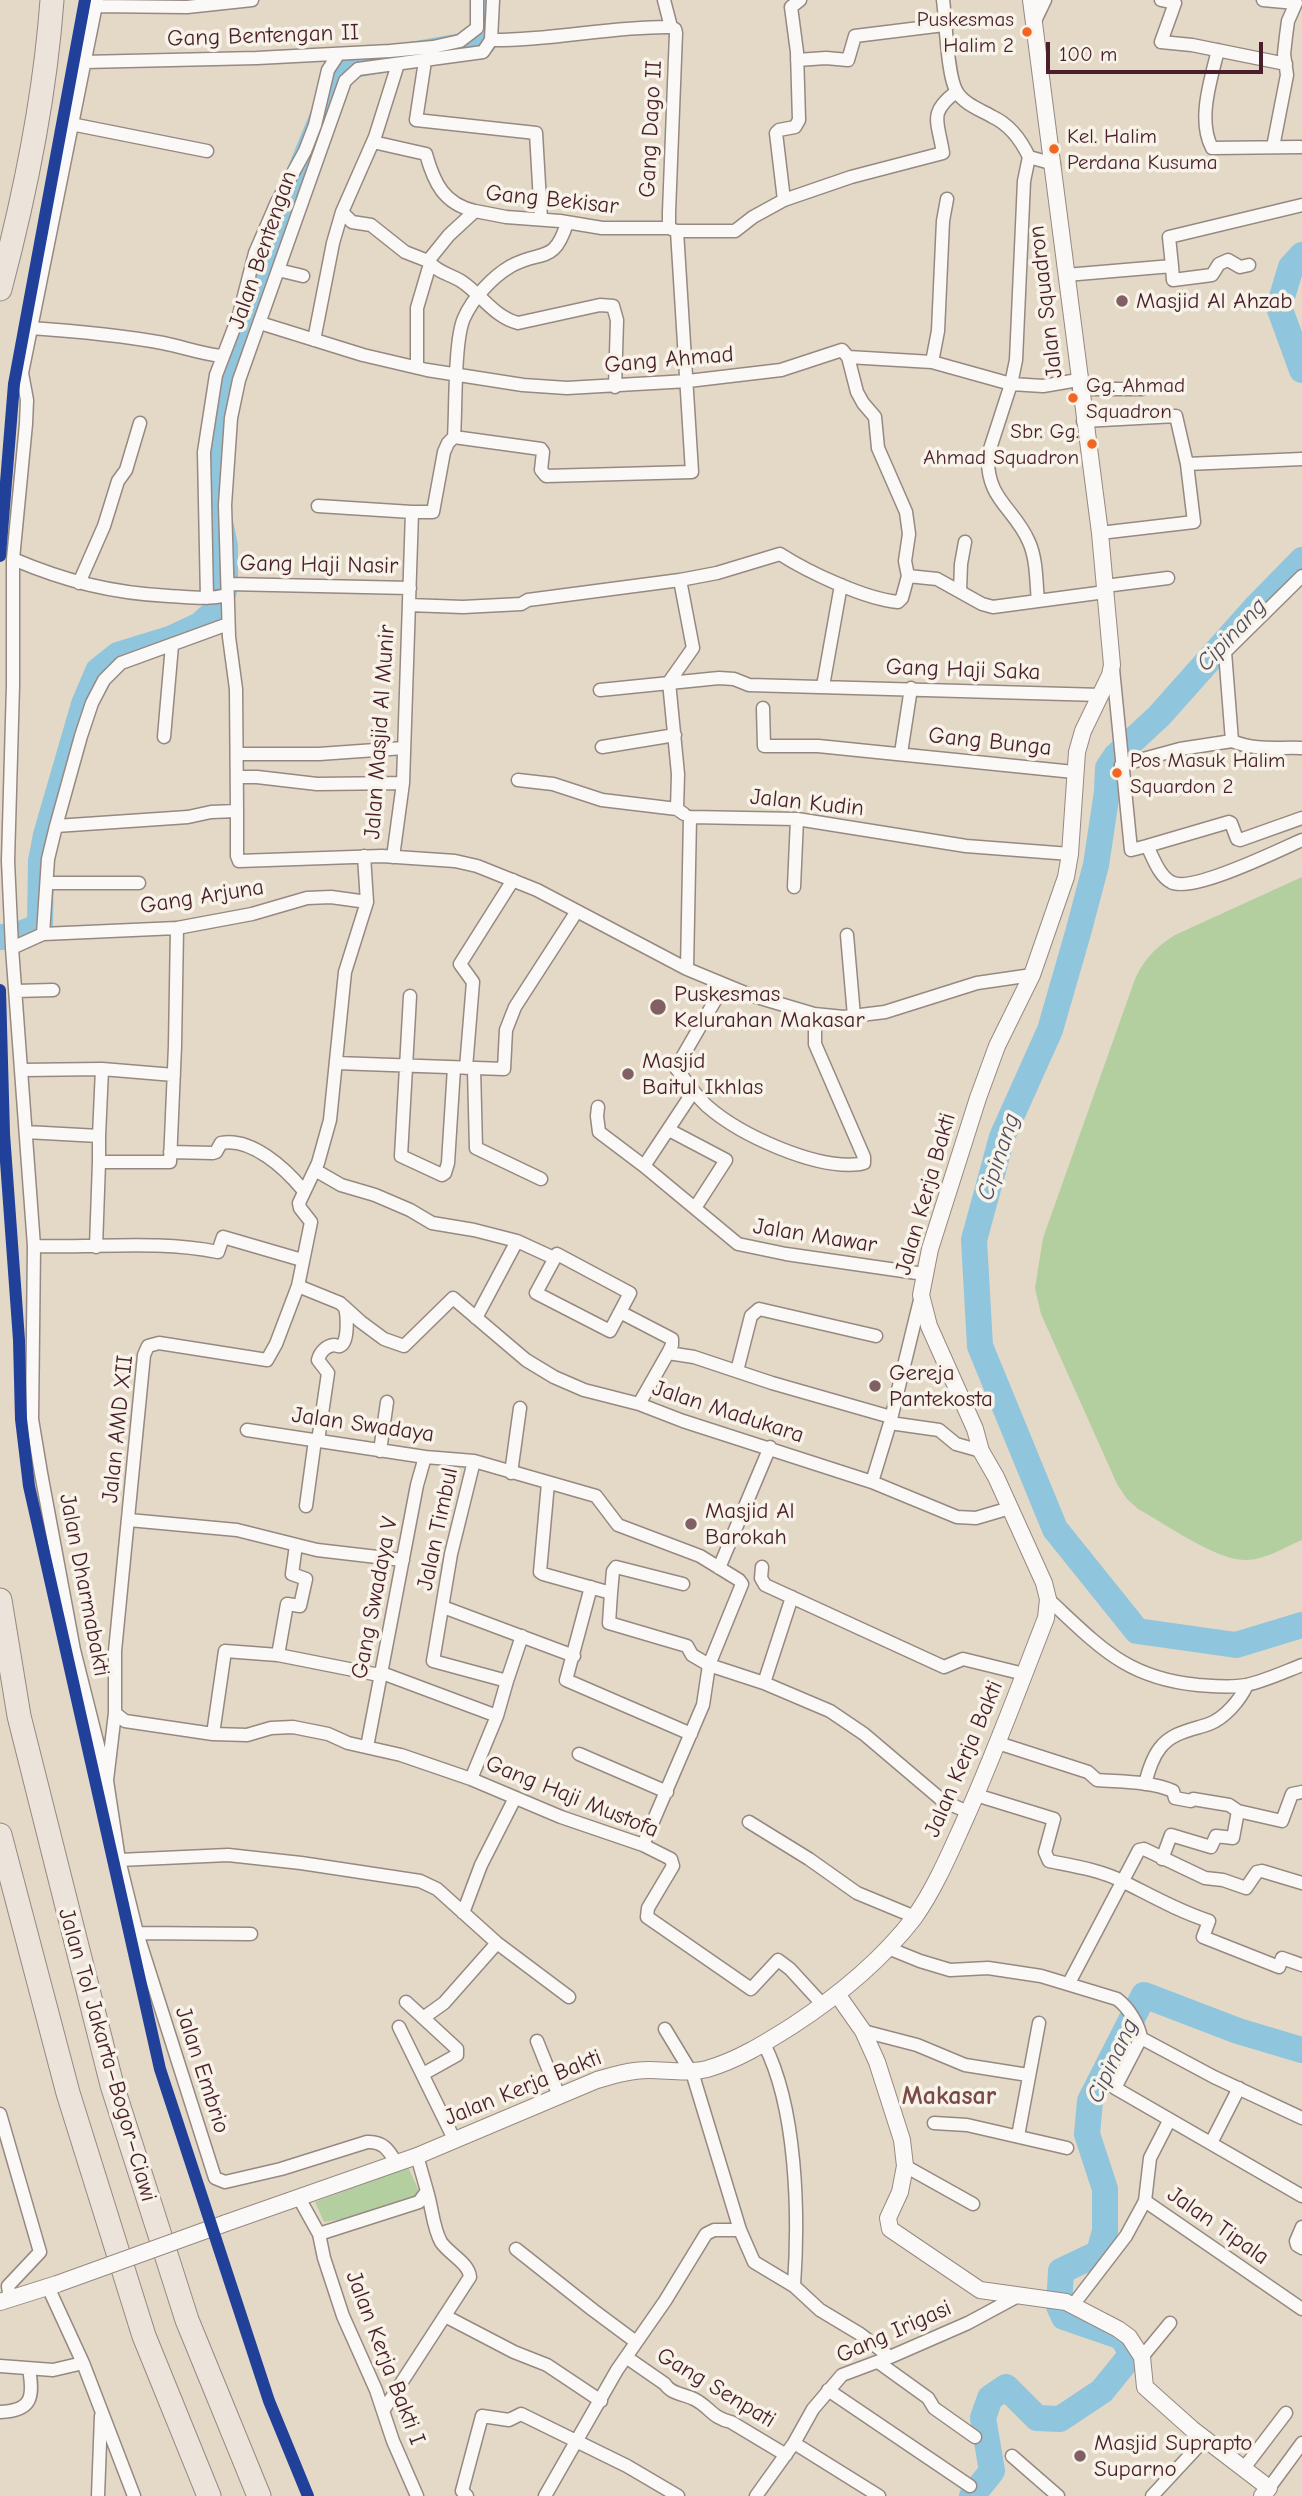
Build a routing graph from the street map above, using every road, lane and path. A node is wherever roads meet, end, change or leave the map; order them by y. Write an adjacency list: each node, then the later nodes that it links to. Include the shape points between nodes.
1 (52, 0): 49 (highway, via 19,219)
2 (252, 0): 12 (street, via 187,7)
3 (477, 0): 17 (street)
4 (493, 0): 17 (street)
5 (664, 0): 16 (street, Gang Dago II)
6 (800, 0): 21 (street, via 791,7)
7 (943, 0): 15 (street)
8 (1031, 0): 14 (street, Jalan Squadron)
9 (1045, 0): 14 (street)
10 (1161, 0): 18 (street, via 1175,3 1161,43)
11 (1263, 0): 13 (street)
12 (96, 3): 23 (street, Jalan Dharmabakti)
13 (1299, 3): 25 (street, via 1288,21)
14 (1034, 23): 34 (street, Jalan Squadron)
15 (944, 25): 21 (street, via 855,36 848,60); 27 (street)
16 (671, 27): 17 (street, via 564,36); 42 (street, Gang Dago II, via 676,33 668,197)
17 (484, 33): 19 (street); 19 (street, Jalan Bentengan, via 487,49 481,53)
18 (1217, 50): 25 (street); 30 (street, via 1206,118 1212,148)
19 (444, 52): 20 (street, Gang Bentengan II); 22 (street, Jalan Bentengan)
20 (338, 55): 23 (street, Gang Bentengan II); 53 (street, Jalan Bentengan, via 328,70 305,152 260,240)
21 (797, 60): 36 (street, via 799,122 775,133)
22 (425, 61): 24 (street, Jalan Bentengan); 40 (street, via 416,120 536,133)
23 (84, 62): 28 (street, Jalan Dharmabakti)
24 (398, 64): 29 (street); 46 (street, Jalan Bentengan, via 358,69 345,81)
25 (1287, 70): 26 (street); 30 (street)
26 (1302, 76)
27 (956, 92): 33 (street, via 1009,128); 36 (street, Gang Bekisar, via 937,113 943,153)
28 (71, 124): 32 (street); 52 (street, Jalan Dharmabakti)
29 (373, 142): 38 (street, via 426,154 441,193); 39 (street)
30 (1273, 147): 31 (street)
31 (1300, 147)
32 (207, 150)
33 (1029, 156): 34 (street); 61 (street)
34 (1054, 164): 47 (street, Jalan Squadron)
35 (947, 199): 57 (street)
36 (784, 200): 42 (street, Gang Bekisar, via 735,231)
37 (1302, 205): 45 (street, via 1169,237)
38 (475, 211): 40 (street, Gang Bekisar); 43 (street, Gang Bekisar)
39 (342, 212): 43 (street, via 352,222 371,225 405,252); 54 (street)
40 (541, 219): 41 (street, Gang Bekisar)
41 (567, 223): 42 (street, Gang Bekisar); 50 (street, via 555,249 511,267)
42 (673, 229): 60 (street, Gang Dago II)
43 (429, 262): 50 (street); 58 (street, via 417,308)
44 (1249, 265): 45 (street, via 1240,267 1228,260 1212,275 1173,280)
45 (1172, 266): 47 (street)
46 (278, 270): 48 (street); 51 (street, Jalan Bentengan)
47 (1066, 275): 62 (street, Jalan Squadron)
48 (303, 276)
49 (0, 289)
50 (478, 296): 59 (street, via 462,323); 63 (street, via 518,323 600,304 613,306 617,320)
51 (260, 323): 53 (street, Jalan Bentengan); 54 (street, Gang Ahmad)
52 (31, 328): 55 (street, via 88,332); 74 (street, Jalan Dharmabakti, via 22,373 27,400)
53 (245, 333): 55 (street, Jalan Bentengan); 84 (street, Jalan Bentengan, via 231,418)
54 (314, 340): 58 (street, Gang Ahmad)
55 (222, 356): 84 (street, Jalan Bentengan, via 204,452)
56 (848, 357): 57 (street, Gang Ahmad); 60 (street, Gang Ahmad, via 842,350 781,370); 75 (street, via 857,392 875,417 878,448 906,512)
57 (932, 362): 61 (street, Gang Ahmad)
58 (417, 367): 59 (street, Gang Ahmad)
59 (458, 375): 63 (street, Gang Ahmad, via 546,387); 67 (street)
60 (688, 381): 63 (street, Gang Ahmad); 67 (street, via 693,469 688,473 546,475 541,470 541,449)
61 (1011, 384): 62 (street, Gang Ahmad); 85 (street, via 988,466 998,498 1031,547)
62 (1079, 385): 64 (street, Gang Ahmad); 65 (street, Jalan Squadron)
63 (615, 387)
64 (1142, 389)
65 (1083, 421): 69 (street, via 1176,416); 72 (street, Jalan Squadron)
66 (140, 423): 79 (street, via 126,470)
67 (454, 437): 71 (street, via 444,452 433,512)
68 (1302, 458): 69 (street)
69 (1187, 464): 72 (street, via 1194,522)
70 (318, 506): 71 (street)
71 (412, 512): 81 (street, Jalan Masjid Al Munir)
72 (1100, 533): 82 (street, Jalan Squadron)
73 (965, 542): 83 (street)
74 (13, 559): 79 (street, Gang Haji Nasir); 129 (street, Jalan Dharmabakti)
75 (908, 576): 80 (street, via 898,602); 83 (street, via 937,579)
76 (1302, 576): 98 (street, via 1225,652)
77 (1168, 578): 82 (street)
78 (680, 580): 80 (street, via 780,554); 86 (street, via 521,604); 90 (street, via 693,648)
79 (79, 583): 84 (street, Gang Haji Nasir, via 120,592)
80 (841, 585): 91 (street)
81 (410, 588): 84 (street, Gang Haji Nasir); 86 (street, Jalan Masjid Al Munir)
82 (1105, 589): 85 (street); 89 (street, Jalan Squadron)
83 (960, 591): 85 (street, via 993,607)
84 (219, 594): 87 (street)
85 (1038, 601)
86 (409, 605): 100 (street, Jalan Masjid Al Munir)
87 (228, 624): 88 (street); 103 (street)
88 (172, 645): 97 (street); 114 (street, via 121,663 104,680 80,736)
89 (1112, 665): 94 (street, Jalan Kerja Bakti); 104 (street, Jalan Squadron)
90 (668, 682): 91 (street, Gang Haji Saka, via 726,678 749,685); 93 (street, Gang Haji Saka); 96 (street)
91 (823, 686): 92 (street, Gang Haji Saka)
92 (911, 688): 94 (street, Gang Haji Saka); 102 (street)
93 (600, 690)
94 (1101, 695): 105 (street, Jalan Kerja Bakti, via 1083,731)
95 (763, 708): 102 (street, Gang Bunga, via 764,746)
96 (675, 735): 99 (street); 109 (street)
97 (164, 737)
98 (1232, 741): 101 (street, via 1249,748); 104 (street)
99 (602, 747)
100 (404, 748): 103 (street); 108 (street, Jalan Masjid Al Munir)
101 (1302, 748)
102 (901, 753): 105 (street, Gang Bunga)
103 (237, 754): 106 (street)
104 (1121, 762): 116 (street, Jalan Squadron, via 1131,850)
105 (1074, 772): 117 (street, Jalan Kerja Bakti)
106 (237, 777): 108 (street, via 317,784); 110 (street)
107 (519, 780): 109 (street, via 553,784 602,800)
108 (403, 783): 119 (street, Jalan Masjid Al Munir)
109 (677, 809): 111 (street)
110 (237, 811): 114 (street); 118 (street, via 239,861)
111 (690, 817): 113 (street, Jalan Kudin); 130 (street)
112 (1302, 818): 116 (street, via 1240,840 1229,822)
113 (797, 820): 117 (street, Jalan Kudin, via 966,846); 123 (street)
114 (56, 826): 121 (street)
115 (1302, 840): 116 (street, via 1222,875 1181,885 1167,880)
116 (1147, 846)
117 (1070, 854): 131 (street, Jalan Kerja Bakti)
118 (364, 856): 119 (street); 124 (street)
119 (393, 857): 120 (street, Jalan Masjid Al Munir, via 455,861)
120 (513, 880): 125 (street, Jalan Masjid Al Munir); 140 (street, via 460,964 472,982)
121 (48, 883): 122 (street); 127 (street)
122 (139, 883)
123 (794, 887)
124 (367, 902): 126 (street, Gang Arjuna, via 307,898); 138 (street, via 345,972)
125 (577, 911): 130 (street, Jalan Masjid Al Munir); 140 (street, via 515,1007 506,1030 504,1069)
126 (177, 928): 127 (street, Gang Arjuna); 143 (street)
127 (43, 934): 129 (street)
128 (847, 935): 137 (street)
129 (11, 946): 134 (street, Jalan Dharmabakti)
130 (687, 969): 132 (street, Jalan Masjid Al Munir)
131 (1032, 975): 137 (street, Jalan Masjid Al Munir, via 977,983 892,1011); 161 (street, Jalan Kerja Bakti, via 992,1061)
132 (724, 985): 136 (street, Jalan Masjid Al Munir); 144 (street, via 676,1068)
133 (53, 990): 134 (street)
134 (16, 991): 142 (street, Jalan Dharmabakti)
135 (410, 996): 139 (street)
136 (823, 1015): 137 (street, Jalan Masjid Al Munir); 144 (street, via 815,1028 815,1045 864,1163 831,1163 751,1136)
137 (854, 1016)
138 (336, 1063): 139 (street); 152 (street, via 330,1120)
139 (407, 1066): 140 (street); 140 (street, via 401,1156 442,1175)
140 (465, 1068): 153 (street, via 476,1148)
141 (102, 1069): 142 (street); 143 (street); 148 (street)
142 (22, 1070): 147 (street, Jalan Dharmabakti)
143 (174, 1075): 149 (street)
144 (693, 1092): 146 (street)
145 (598, 1107): 151 (street, Jalan Mawar, via 599,1132)
146 (668, 1130): 151 (street); 155 (street, via 726,1160)
147 (26, 1132): 148 (street); 157 (street, Jalan Dharmabakti)
148 (99, 1136): 150 (street)
149 (170, 1152): 150 (street, via 170,1162); 154 (street, via 213,1153 220,1143 231,1142 270,1157)
150 (99, 1162): 158 (street)
151 (644, 1166): 155 (street, Jalan Mawar)
152 (315, 1170): 154 (street); 156 (street, via 432,1223)
153 (541, 1179)
154 (303, 1190): 160 (street, Jalan AMD XII, via 300,1208 311,1222)
155 (695, 1208): 161 (street, Jalan Mawar, via 747,1248)
156 (517, 1241): 159 (street); 166 (street)
157 (34, 1246): 158 (street); 216 (street, Jalan Dharmabakti, via 32,1419 63,1593)
158 (96, 1247): 160 (street, via 192,1246 218,1252 223,1237)
159 (554, 1258): 165 (street, via 557,1254 630,1293); 165 (street, via 536,1293 610,1331)
160 (302, 1260): 162 (street, Jalan AMD XII)
161 (924, 1274): 163 (street, Jalan Kerja Bakti)
162 (298, 1286): 164 (street); 186 (street, Jalan AMD XII, via 267,1360 159,1343 148,1346)
163 (921, 1295): 173 (street); 178 (street, Jalan Kerja Bakti, via 929,1326)
164 (345, 1308): 166 (street, Jalan Madukara, via 384,1339 404,1346 453,1297); 175 (street, via 344,1343 326,1348 318,1360 328,1373)
165 (620, 1312): 168 (street, via 671,1336)
166 (476, 1318): 171 (street, Jalan Madukara, via 554,1377)
167 (877, 1336): 169 (street, via 760,1309 751,1316)
168 (668, 1353): 169 (street); 171 (street)
169 (737, 1371): 173 (street)
170 (387, 1402): 177 (street)
171 (639, 1404): 176 (street, Jalan Madukara)
172 (520, 1409): 181 (street)
173 (891, 1420): 178 (street, via 939,1430 956,1444); 182 (street)
174 (247, 1430): 175 (street, Jalan Swadaya)
175 (317, 1440): 177 (street, Jalan Swadaya); 184 (street)
176 (770, 1447): 182 (street, Jalan Madukara); 190 (street)
177 (380, 1451): 179 (street, Jalan Swadaya)
178 (981, 1451): 185 (street, Jalan Kerja Bakti)
179 (425, 1457): 180 (street, Jalan Swadaya); 188 (street, Gang Swadaya V)
180 (474, 1461): 181 (street, Jalan Swadaya); 197 (street, Jalan Timbul)
181 (511, 1473): 183 (street, Jalan Swadaya)
182 (872, 1482): 185 (street, Jalan Madukara, via 963,1518)
183 (548, 1483): 190 (street, Jalan Swadaya, via 596,1496 618,1525 700,1556); 192 (street, via 540,1572)
184 (306, 1506)
185 (1010, 1507): 195 (street, Jalan Kerja Bakti)
186 (129, 1520): 187 (street, via 237,1530); 208 (street, Jalan AMD XII, via 115,1651)
187 (296, 1545): 188 (street); 199 (street, via 292,1574 306,1579 300,1606 287,1604)
188 (403, 1560): 203 (street, Gang Swadaya V)
189 (762, 1567): 194 (street, via 765,1585)
190 (719, 1568): 201 (street, Jalan Swadaya, via 742,1584)
191 (683, 1584): 193 (street, via 616,1567)
192 (590, 1587): 193 (street); 200 (street)
193 (611, 1593): 201 (street, via 609,1623 687,1646 692,1655)
194 (792, 1597): 204 (street, via 944,1667 963,1659); 206 (street)
195 (1048, 1599): 204 (street, Jalan Kerja Bakti, via 1046,1618); 207 (street, via 1095,1643 1147,1675 1188,1684)
196 (0, 1600): 311 (highway, Jalan Tol Jakarta–Bogor–Ciawi, via 19,1716 112,2085 187,2320)
197 (443, 1607): 198 (street, Jalan Timbul); 205 (street, Jalan Timbul, via 433,1661)
198 (522, 1636): 200 (street, Jalan Timbul); 205 (street)
199 (278, 1655): 203 (street); 210 (street, via 223,1652)
200 (573, 1656): 211 (street, via 568,1682)
201 (709, 1665): 206 (street); 211 (street)
202 (1302, 1665): 207 (street)
203 (382, 1674): 209 (street); 213 (street, Gang Swadaya V)
204 (1024, 1674): 212 (street, Jalan Kerja Bakti)
205 (507, 1681): 209 (street)
206 (764, 1683): 223 (street, via 847,1721 943,1801)
207 (1247, 1685): 217 (street, via 1219,1719 1184,1730 1161,1746)
208 (115, 1713): 210 (street, Gang Haji Mustofa, via 125,1721); 216 (street, Jalan AMD XII)
209 (497, 1716): 215 (street)
210 (213, 1734): 213 (street, Gang Haji Mustofa, via 247,1735 293,1727)
211 (691, 1734): 218 (street)
212 (998, 1743): 217 (street, via 1088,1772 1097,1780); 220 (street, Jalan Kerja Bakti)
213 (366, 1747): 215 (street, Gang Haji Mustofa)
214 (579, 1754): 218 (street)
215 (471, 1779): 221 (street, Gang Haji Mustofa)
216 (107, 1781): 228 (street, Jalan Embrio)
217 (1145, 1784): 222 (street, via 1173,1791 1175,1798 1229,1805)
218 (667, 1792): 226 (street)
219 (1302, 1792): 222 (street, via 1292,1794 1282,1821)
220 (976, 1795): 223 (street, Jalan Kerja Bakti); 229 (street, via 1054,1819 1045,1852 1049,1861)
221 (515, 1798): 226 (street, Gang Haji Mustofa); 231 (street)
222 (1238, 1811): 227 (street, via 1233,1839 1216,1836 1211,1847 1171,1835)
223 (968, 1812): 232 (street, Jalan Kerja Bakti)
224 (749, 1822): 232 (street, via 857,1893)
225 (0, 1835): 310 (highway, Jalan Tol Jakarta–Bogor–Ciawi, via 68,2093 144,2336)
226 (643, 1845): 242 (street, Gang Haji Mustofa, via 671,1859 673,1866 646,1917 751,1989 778,1960)
227 (1162, 1859): 229 (street, via 1139,1850); 230 (street, via 1242,1888 1262,1871)
228 (119, 1860): 231 (street, via 228,1855 403,1877 437,1889); 233 (street, Jalan Embrio)
229 (1123, 1881): 237 (street, via 1209,1921 1203,1937 1279,1967 1282,1958); 238 (street)
230 (1302, 1883)
231 (463, 1913): 235 (street)
232 (915, 1917): 236 (street, Jalan Kerja Bakti)
233 (137, 1933): 234 (street); 265 (street, Jalan Embrio, via 215,2178 229,2182 367,2142 384,2146)
234 (251, 1934)
235 (497, 1943): 240 (street); 243 (street, via 444,2003)
236 (888, 1948): 238 (street, via 950,1970 988,1968); 239 (street, Jalan Kerja Bakti)
237 (1302, 1965)
238 (1069, 1983): 248 (street, via 1118,1999)
239 (838, 1994): 242 (street, Jalan Kerja Bakti); 247 (street)
240 (569, 1997)
241 (406, 2002): 243 (street)
242 (823, 2005): 250 (street, Jalan Kerja Bakti)
243 (422, 2018): 252 (street, via 457,2049 457,2055)
244 (1039, 2023): 253 (street)
245 (399, 2027): 252 (street)
246 (665, 2029): 251 (street)
247 (863, 2031): 253 (street, via 917,2045 965,2065); 266 (street, via 902,2140)
248 (1140, 2034): 254 (street); 258 (street, via 1115,2088)
249 (537, 2041): 255 (street)
250 (764, 2044): 251 (street, Jalan Kerja Bakti); 278 (street, via 772,2060 790,2143)
251 (691, 2072): 255 (street, Jalan Kerja Bakti, via 624,2073); 273 (street)
252 (422, 2074): 261 (street)
253 (1028, 2075): 260 (street)
254 (1239, 2088): 257 (street); 262 (street)
255 (559, 2096): 261 (street, Jalan Kerja Bakti)
256 (0, 2114): 279 (street, via 40,2252)
257 (1302, 2118)
258 (1169, 2121): 262 (street); 270 (street, via 1150,2158)
259 (934, 2123): 260 (street)
260 (1018, 2136): 263 (street)
261 (455, 2141): 264 (street, Jalan Kerja Bakti)
262 (1210, 2143): 268 (street)
263 (1067, 2148)
264 (416, 2156): 265 (street, Jalan Kerja Bakti); 267 (street)
265 (397, 2164): 269 (street, Jalan Kerja Bakti)
266 (905, 2166): 271 (street); 280 (street, via 888,2218 890,2229 980,2290)
267 (427, 2191): 274 (street, via 418,2203); 283 (street, via 440,2240 471,2272)
268 (1302, 2196)
269 (299, 2198): 274 (street, Jalan Kerja Bakti I); 277 (street, Jalan Kerja Bakti, bridge)
270 (1145, 2201): 281 (street, via 1126,2236); 282 (street, Jalan Tipala)
271 (973, 2204)
272 (1302, 2227): 275 (street, via 1296,2243)
273 (740, 2230): 278 (street, via 755,2264); 285 (street, via 707,2233)
274 (319, 2234): 295 (street, Jalan Kerja Bakti I, via 343,2316)
275 (1302, 2248)
276 (516, 2249): 285 (street)
277 (53, 2285): 279 (street, Jalan Kerja Bakti); 289 (street)
278 (794, 2286): 288 (street, via 820,2310 860,2334)
279 (4, 2292)
280 (1027, 2295): 281 (street); 288 (street, Gang Irigasi)
281 (1070, 2303): 287 (street, via 1129,2337)
282 (1302, 2309)
283 (445, 2316): 293 (street, via 547,2365); 295 (street)
284 (1170, 2323): 287 (street)
285 (636, 2342): 286 (street)
286 (626, 2357): 293 (street); 303 (street, Gang Senpati, via 668,2389 693,2398 713,2416)
287 (1142, 2357): 299 (street, via 1146,2387)
288 (884, 2360): 292 (street, Gang Irigasi, via 847,2372); 298 (street, via 934,2408)
289 (83, 2363): 291 (street, via 53,2370); 294 (street)
290 (0, 2366): 291 (street)
291 (29, 2369): 296 (street, via 31,2398 13,2411)
292 (828, 2390): 301 (street, Gang Irigasi); 306 (street)
293 (601, 2402): 300 (street)
294 (101, 2411): 308 (street); 309 (street)
295 (383, 2411): 312 (street, Jalan Kerja Bakti I)
296 (0, 2412)
297 (1286, 2413): 305 (street)
298 (975, 2437)
299 (1205, 2439): 305 (street); 319 (street)
300 (576, 2442): 313 (street, via 521,2414 509,2420 482,2416 462,2491); 314 (street); 315 (street)
301 (794, 2443): 303 (street, Gang Irigasi); 317 (street)
302 (1302, 2443): 307 (street)
303 (786, 2455): 316 (street, Gang Irigasi)
304 (1012, 2456): 318 (street)
305 (1244, 2468): 307 (street)
306 (970, 2486)
307 (1265, 2492)
308 (97, 2496)
309 (134, 2496)
310 (209, 2496)
311 (259, 2496)
312 (417, 2496)
313 (467, 2496)
314 (545, 2496)
315 (678, 2496)
316 (756, 2496)
317 (879, 2496)
318 (1058, 2496)
319 (1152, 2496)

